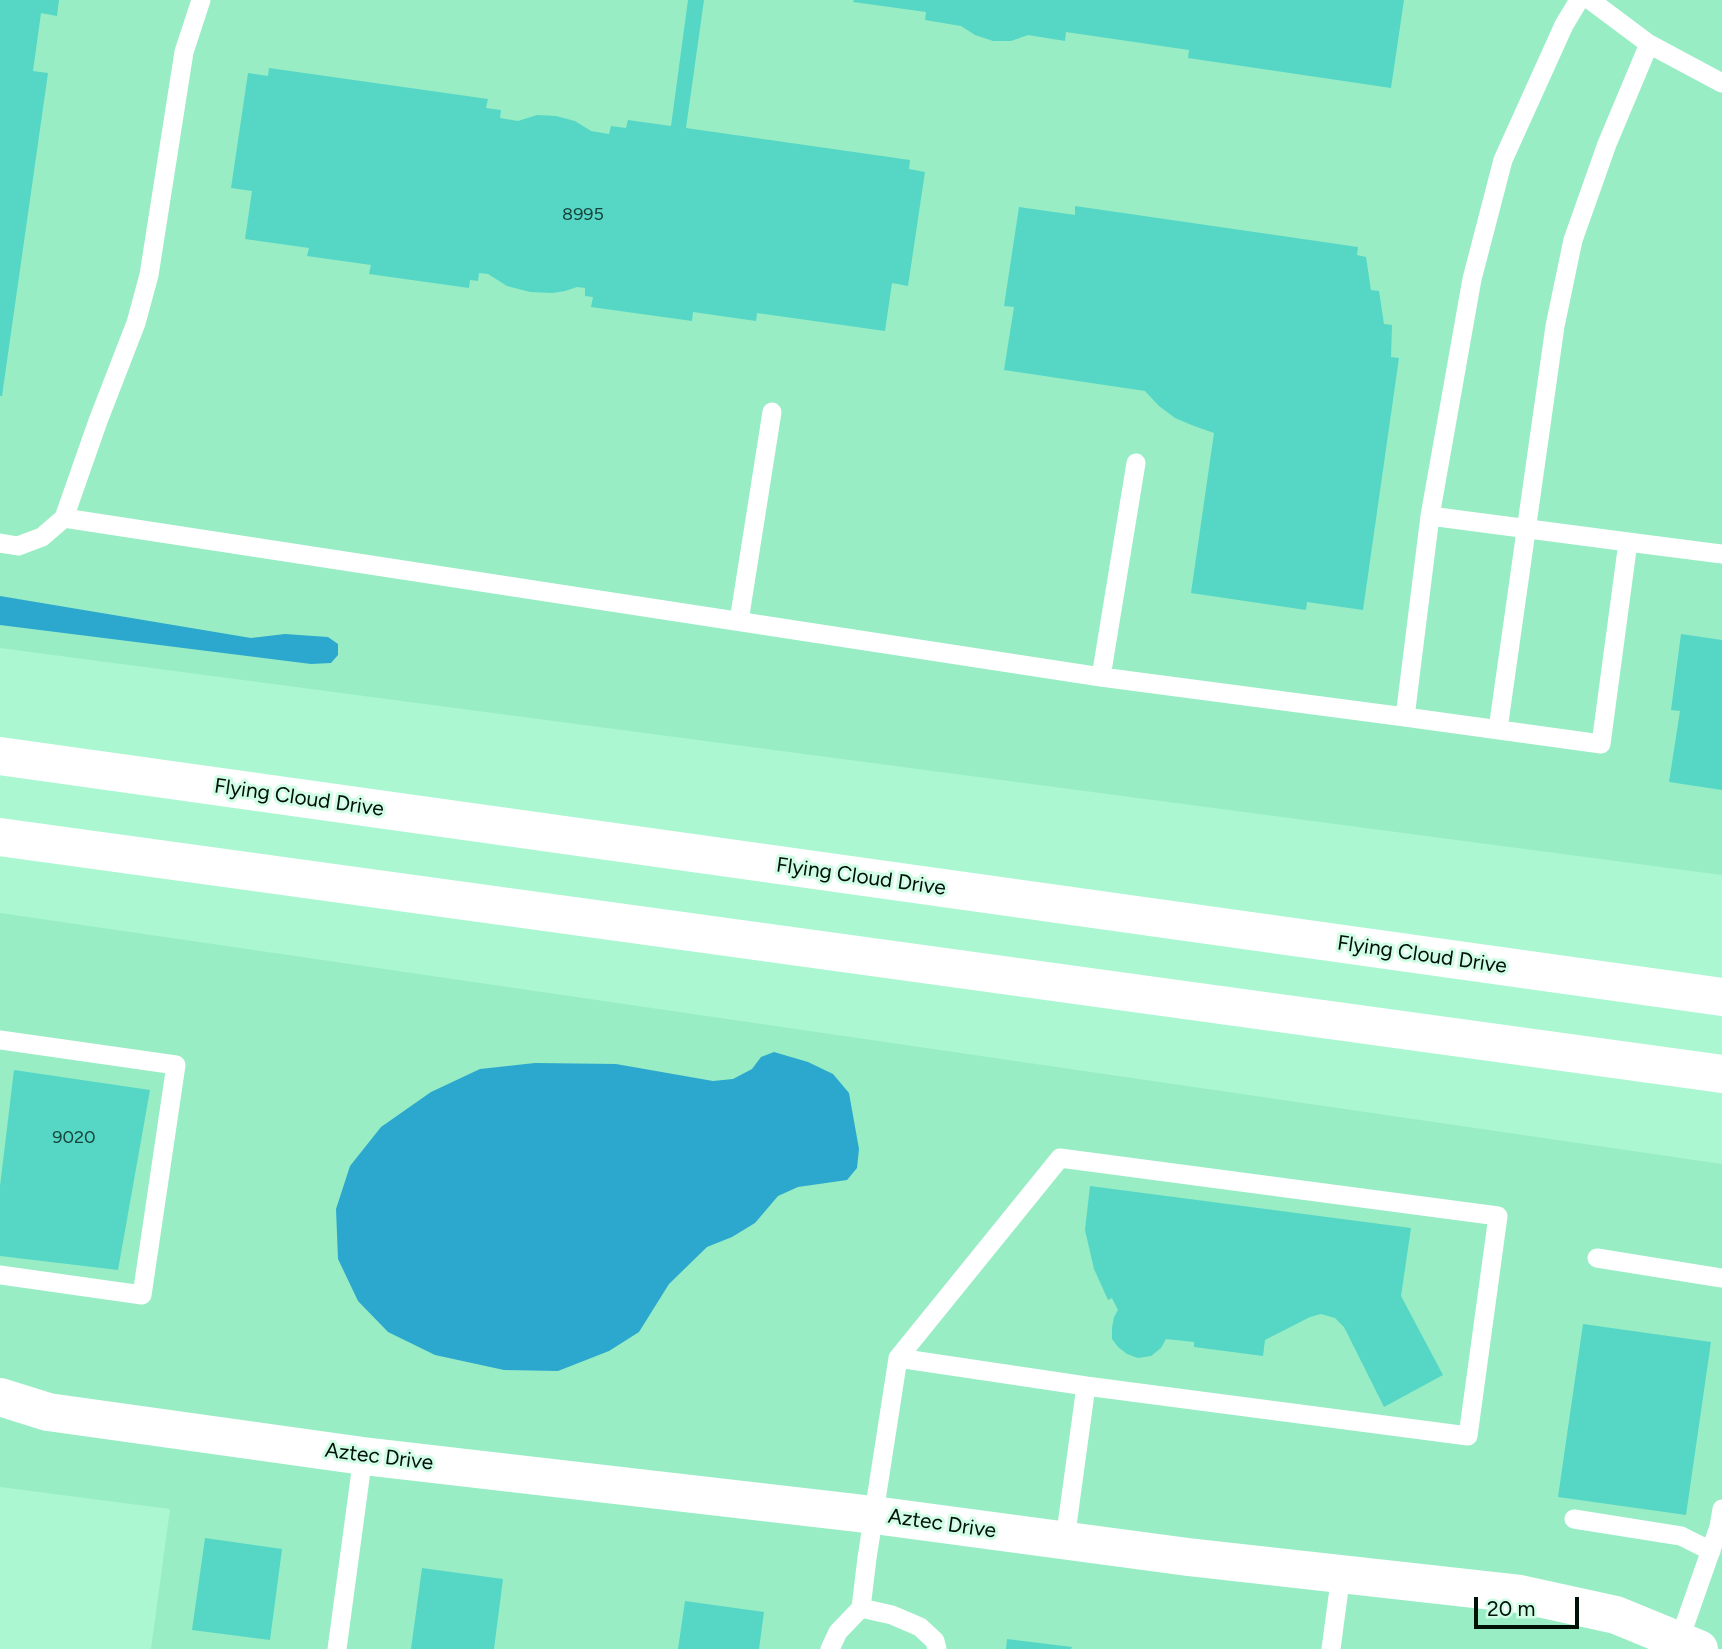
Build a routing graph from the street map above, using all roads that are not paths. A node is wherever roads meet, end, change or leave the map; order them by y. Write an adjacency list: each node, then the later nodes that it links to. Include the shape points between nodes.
1 (201, 0): 9 (lane, via 184,52 149,275)
2 (1579, 0): 8 (lane, via 1503,160 1472,279)
3 (1590, 0): 4 (lane)
4 (1649, 44): 5 (lane); 10 (lane, via 1573,240 1555,326)
5 (1722, 83)
6 (772, 412): 14 (lane)
7 (1136, 463): 15 (lane)
8 (1430, 516): 10 (lane); 16 (lane)
9 (64, 518): 12 (lane, via 42,537 18,546); 14 (lane)
10 (1525, 528): 11 (lane); 17 (lane)
11 (1628, 542): 13 (lane); 17 (lane, via 1601,744)
12 (0, 543)
13 (1722, 554)
14 (739, 621): 15 (lane)
15 (1101, 677): 16 (lane)
16 (1405, 717): 17 (lane)
17 (1497, 729)
18 (0, 755): 20 (main road, Flying Cloud Drive)
19 (0, 837): 22 (main road)
20 (1722, 997)
21 (0, 1040): 24 (lane, via 176,1065 142,1295)
22 (1722, 1074)
23 (1597, 1258): 25 (lane)
24 (0, 1275)
25 (1722, 1278)
26 (898, 1358): 27 (lane); 27 (lane, via 1059,1158 1498,1216 1468,1436); 31 (lane)
27 (1086, 1386): 33 (lane)
28 (0, 1397): 29 (main road, Aztec Drive, via 48,1412)
29 (363, 1456): 31 (main road, Aztec Drive); 38 (lane)
30 (1722, 1509): 34 (lane)
31 (874, 1515): 33 (main road, Aztec Drive); 36 (lane)
32 (1574, 1519): 34 (lane, via 1681,1536)
33 (1065, 1540): 35 (main road, Aztec Drive)
34 (1711, 1551): 37 (lane)
35 (1341, 1574): 37 (main road, Aztec Drive, via 1520,1594 1616,1615); 41 (lane)
36 (861, 1608): 39 (lane, via 838,1632); 40 (lane, via 920,1627)
37 (1689, 1645)
38 (337, 1649)
39 (830, 1649)
40 (937, 1649)
41 (1331, 1649)

